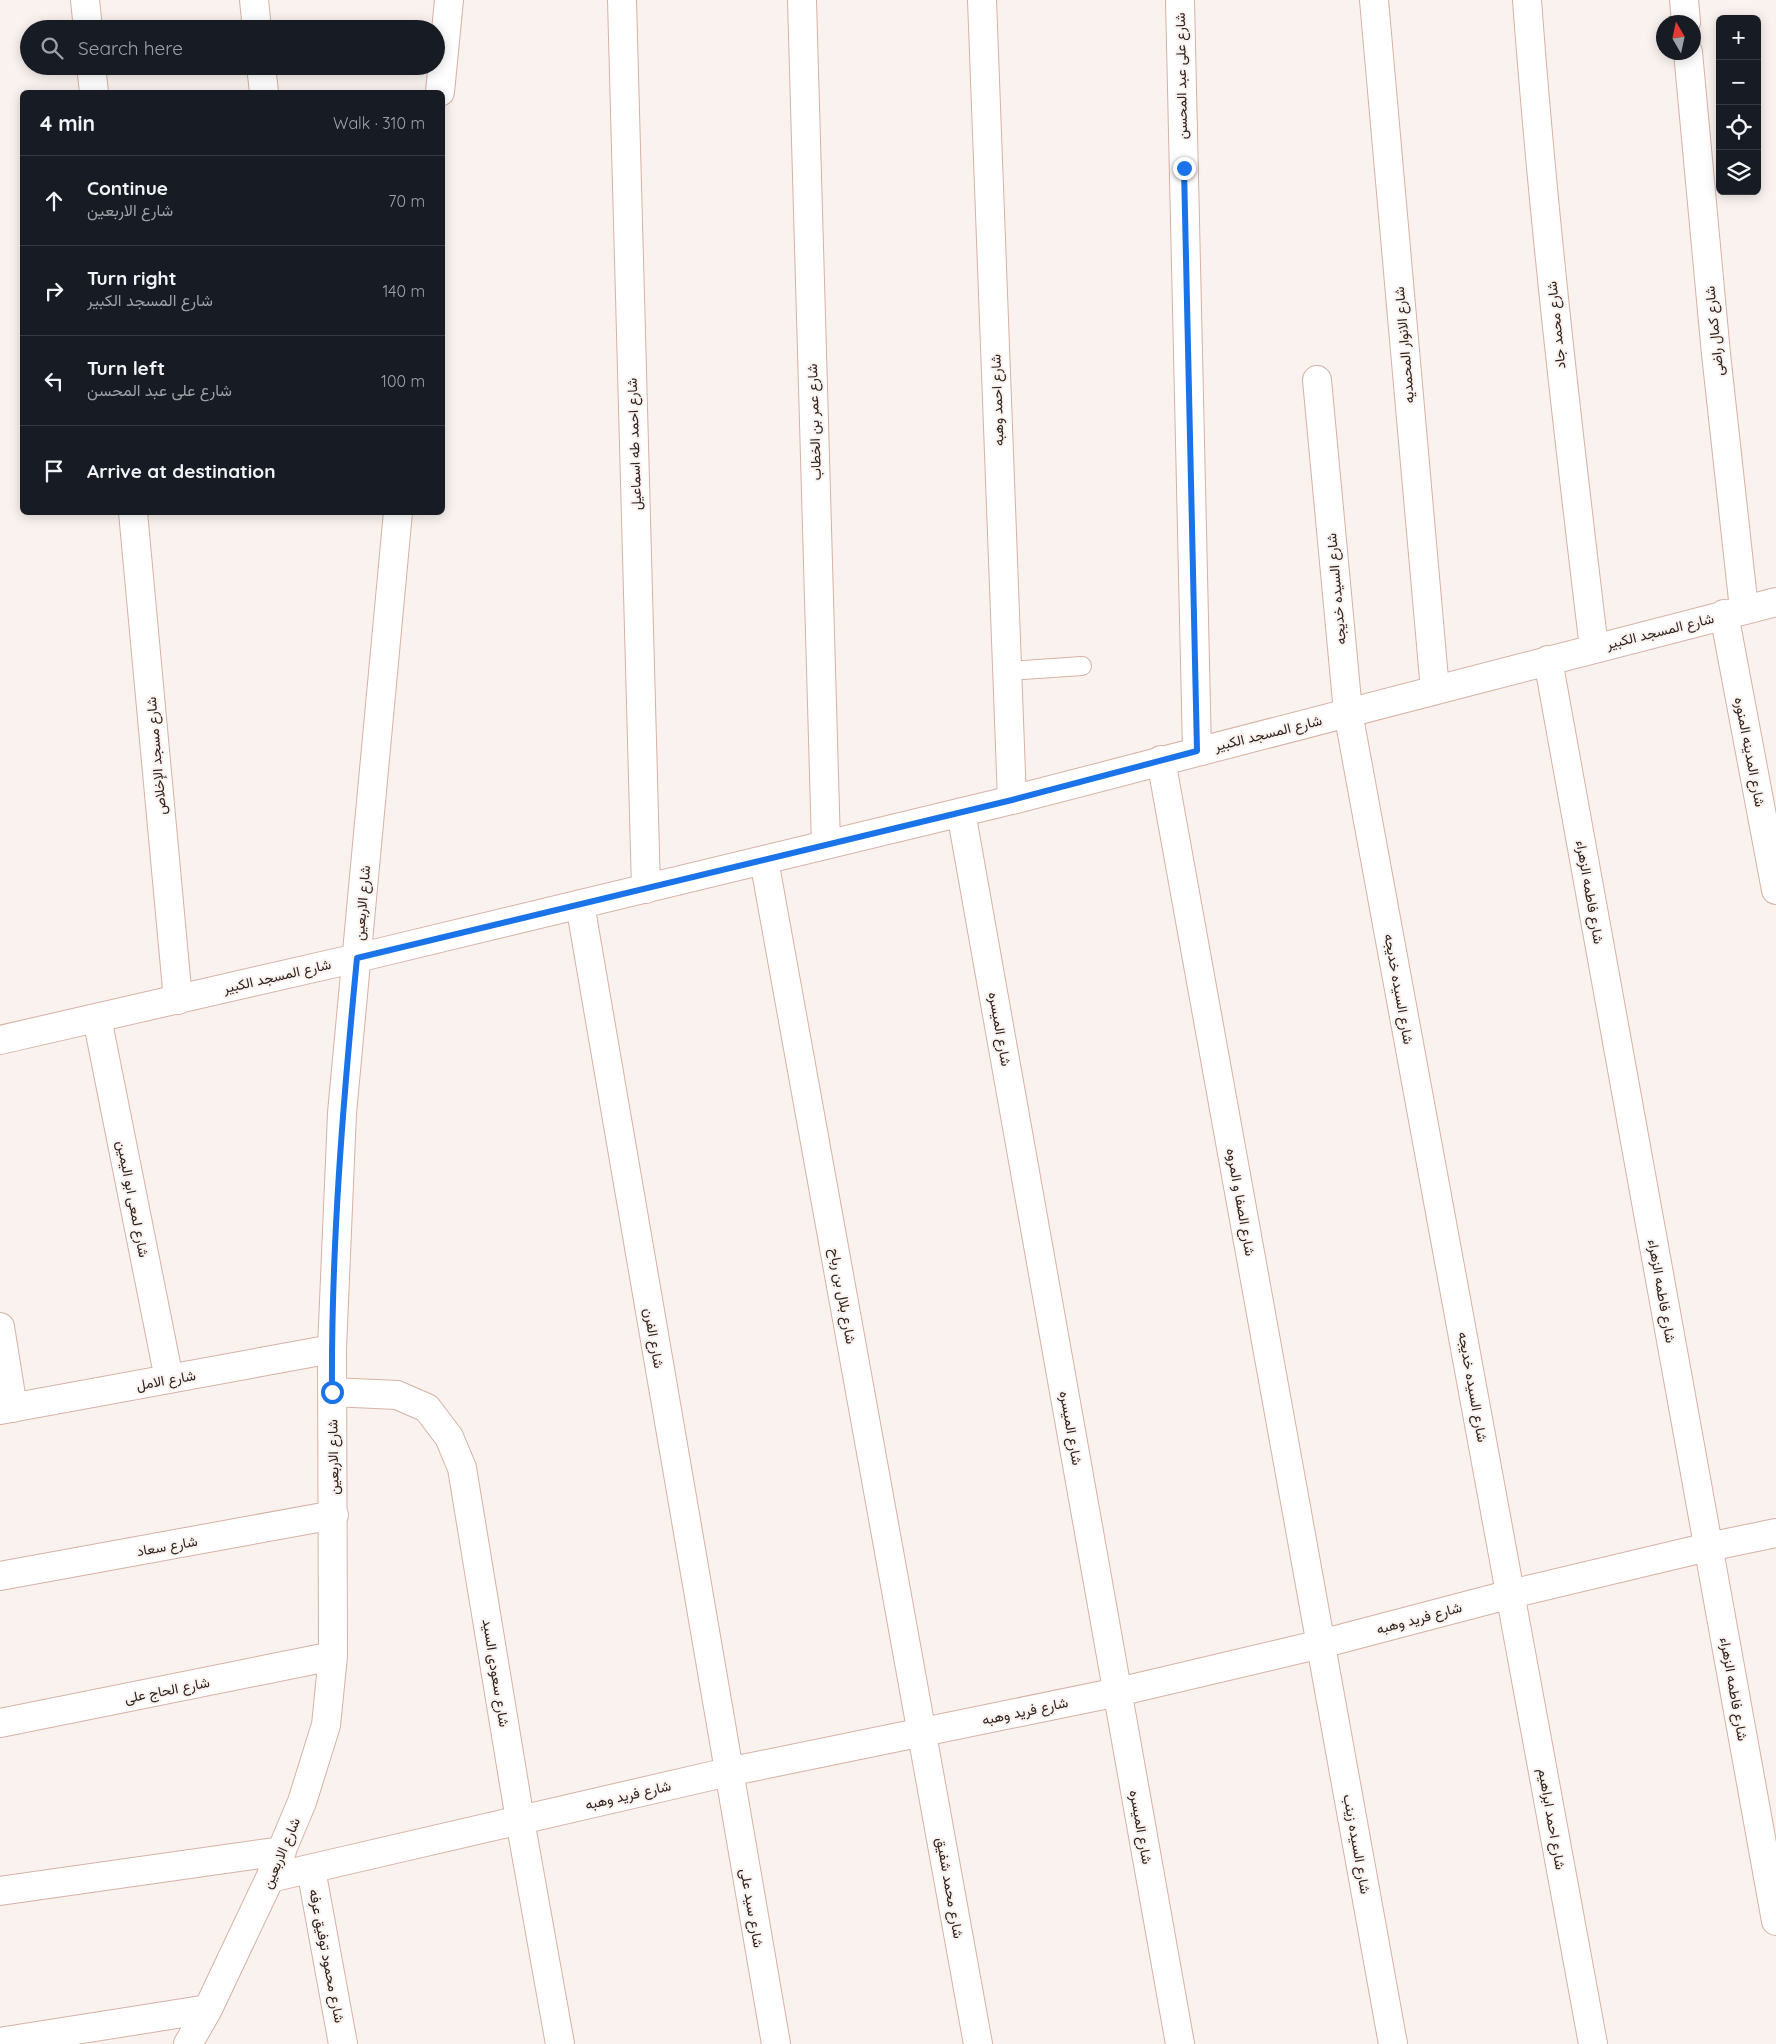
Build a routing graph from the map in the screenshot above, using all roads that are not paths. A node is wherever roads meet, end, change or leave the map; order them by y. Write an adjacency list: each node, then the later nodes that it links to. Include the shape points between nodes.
1 (85, 0): 12 (street)
2 (254, 0): 13 (street)
3 (449, 0): 14 (street)
4 (622, 0): 39 (street, شارع احمد طه اسماعيل)
5 (802, 0): 37 (street, شارع عمر بن الخطاب)
6 (982, 0): 30 (street, شارع احمد وهبه)
7 (1180, 0): 33 (street, شارع على عبد المحسن)
8 (1374, 0): 31 (street, شارع الانوار المحمديه)
9 (1528, 0): 27 (street, شارع محمد جاد, via 1536,120 1562,385)
10 (1684, 0): 11 (street)
11 (1685, 15)
12 (87, 20)
13 (256, 20)
14 (445, 41)
15 (1689, 60): 26 (street, شارع كمال راضى, via 1716,354)
16 (92, 75): 19 (street)
17 (262, 75): 20 (street)
18 (442, 75): 21 (street)
19 (94, 90)
20 (264, 90)
21 (440, 90)
22 (1317, 380): 32 (street, شارع السيده خديجه)
23 (133, 515): 43 (street, شارع مسجد الإخلاص)
24 (398, 515): 42 (street, شارع الاربعين)
25 (1776, 602): 26 (street, شارع المسجد الكبير)
26 (1734, 612): 27 (street, شارع المسجد الكبير); 40 (street, شارع المدينه المنوره)
27 (1594, 648): 28 (street, شارع المسجد الكبير)
28 (1548, 660): 31 (street, شارع المسجد الكبير); 53 (street, شارع فاطمه الزهراء)
29 (1082, 666): 30 (lane)
30 (1008, 671): 35 (street, شارع احمد وهبه)
31 (1435, 690): 32 (street, شارع المسجد الكبير)
32 (1348, 712): 33 (street, شارع المسجد الكبير); 55 (street, شارع السيده خديجه)
33 (1197, 751): 34 (street, شارع المسجد الكبير)
34 (1161, 760): 35 (street, شارع المسجد الكبير); 56 (street, شارع الصفا و المروه)
35 (1012, 800): 36 (street, شارع المسجد الكبير)
36 (961, 812): 37 (street, شارع المسجد الكبير); 58 (street, شارع الميسره)
37 (826, 845): 38 (street, شارع المسجد الكبير)
38 (764, 860): 39 (street, شارع المسجد الكبير); 60 (street, شارع بلال بن رباح)
39 (646, 889): 41 (street, شارع المسجد الكبير)
40 (1776, 890)
41 (580, 904): 42 (street, شارع المسجد الكبير); 61 (street, شارع الفرن)
42 (357, 958): 43 (street, شارع المسجد الكبير); 47 (street, شارع الاربعين, via 342,1113)
43 (178, 1000): 44 (street, شارع المسجد الكبير)
44 (97, 1018): 45 (street, شارع المسجد الكبير); 48 (street, شارع لمعى ابو اليمين)
45 (0, 1040)
46 (0, 1327): 50 (street)
47 (332, 1350): 48 (street, شارع الامل); 49 (street, شارع الاربعين)
48 (169, 1379): 50 (street, شارع الامل)
49 (332, 1392): 51 (street, شارع الاربعين); 62 (street, شارع سعودى السيد, via 397,1395 427,1408 449,1437 462,1468)
50 (6, 1409)
51 (334, 1515): 54 (street, شارع سعاد); 57 (street, شارع الاربعين)
52 (1776, 1533): 53 (street, شارع فريد وهبه)
53 (1708, 1547): 55 (street, شارع فريد وهبه); 67 (street, شارع فاطمه الزهراء)
54 (0, 1576)
55 (1511, 1594): 56 (street, شارع فريد وهبه); 77 (street, شارع احمد ابراهيم)
56 (1321, 1644): 58 (street, شارع فريد وهبه); 76 (street, شارع السيده زينب)
57 (333, 1656): 59 (street, شارع الحاج على); 63 (street, شارع الاربعين, via 326,1725 302,1802)
58 (1118, 1692): 60 (street, شارع فريد وهبه); 75 (street, شارع الميسره)
59 (0, 1723)
60 (922, 1733): 61 (street, شارع فريد وهبه); 74 (street, شارع محمد شفيق)
61 (728, 1772): 62 (street, شارع فريد وهبه); 73 (street, شارع سيد على)
62 (520, 1820): 64 (street, شارع فريد وهبه); 72 (street, شارع سعودى السيد)
63 (282, 1850): 65 (street, شارع الاربعين); 66 (street)
64 (310, 1869): 65 (street, شارع فريد وهبه); 71 (street, شارع محمود توفيق عرفه)
65 (270, 1878): 68 (street, شارع الاربعين)
66 (0, 1891)
67 (1776, 1921)
68 (208, 2009): 69 (street); 70 (street, شارع الاربعين)
69 (0, 2042)
70 (188, 2044)
71 (344, 2044)
72 (560, 2044)
73 (776, 2044)
74 (978, 2044)
75 (1180, 2044)
76 (1393, 2044)
77 (1593, 2044)

